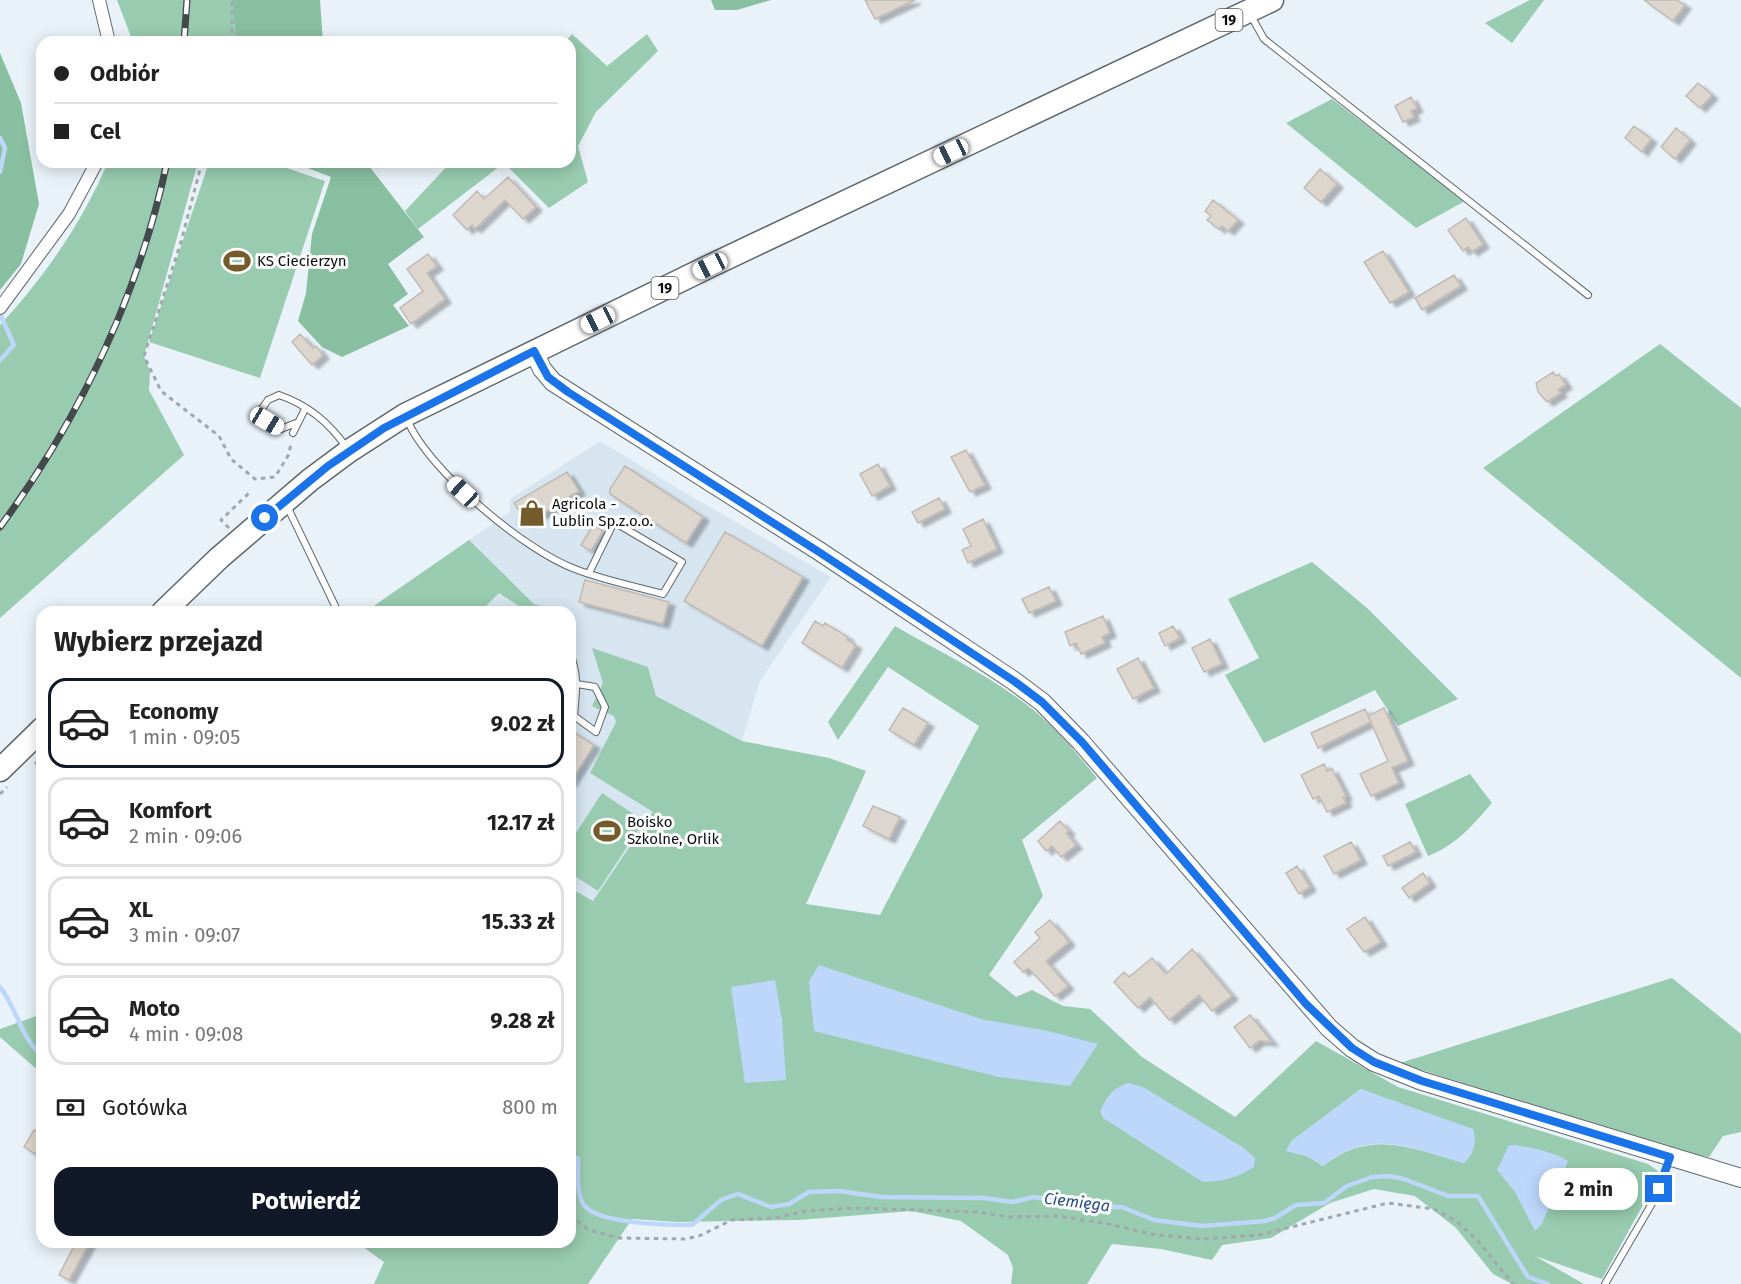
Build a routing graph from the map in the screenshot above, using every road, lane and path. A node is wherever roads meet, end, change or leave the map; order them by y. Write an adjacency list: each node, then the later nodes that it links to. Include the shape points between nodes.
1 (99, 0): 5 (street)
2 (232, 0): 6 (path)
3 (1272, 0): 4 (highway, 19)
4 (1249, 11): 9 (lane, via 1264,39); 11 (highway, 19)
5 (108, 36)
6 (232, 36)
7 (94, 168): 10 (street, via 69,214)
8 (200, 168): 15 (path, via 144,356 161,391 219,436 231,459 255,479 275,477 280,471 289,454)
9 (1588, 295)
10 (0, 308)
11 (534, 351): 13 (highway, 19); 27 (street, via 548,377 568,392 819,552 1042,702 1082,742 1306,1004 1352,1048 1374,1062 1422,1081)
12 (305, 409): 14 (lane); 14 (lane, via 279,395 268,400 261,410 267,421 281,429); 16 (lane, via 325,420)
13 (405, 415): 16 (highway, 19); 18 (lane, via 430,458 481,508 543,552 573,569)
14 (296, 423): 15 (lane)
15 (293, 433)
16 (349, 451): 17 (highway, 19)
17 (285, 502): 19 (highway, 19); 20 (lane)
18 (589, 573): 18 (lane, via 663,594 682,562 614,522)
19 (170, 606)
20 (335, 606)
21 (576, 669): 22 (lane)
22 (577, 684): 23 (lane); 24 (lane, via 595,687 605,707 596,732)
23 (576, 695)
24 (576, 717)
25 (36, 735): 26 (highway)
26 (0, 770)
27 (1670, 1157): 28 (street); 31 (lane, via 1654,1200)
28 (1741, 1178)
29 (576, 1220): 30 (path, via 590,1230 620,1238 685,1239 732,1220 854,1208 1058,1216 1156,1235 1204,1239 1259,1235 1388,1203 1434,1209 1456,1221)
30 (1513, 1284)
31 (1605, 1284)

